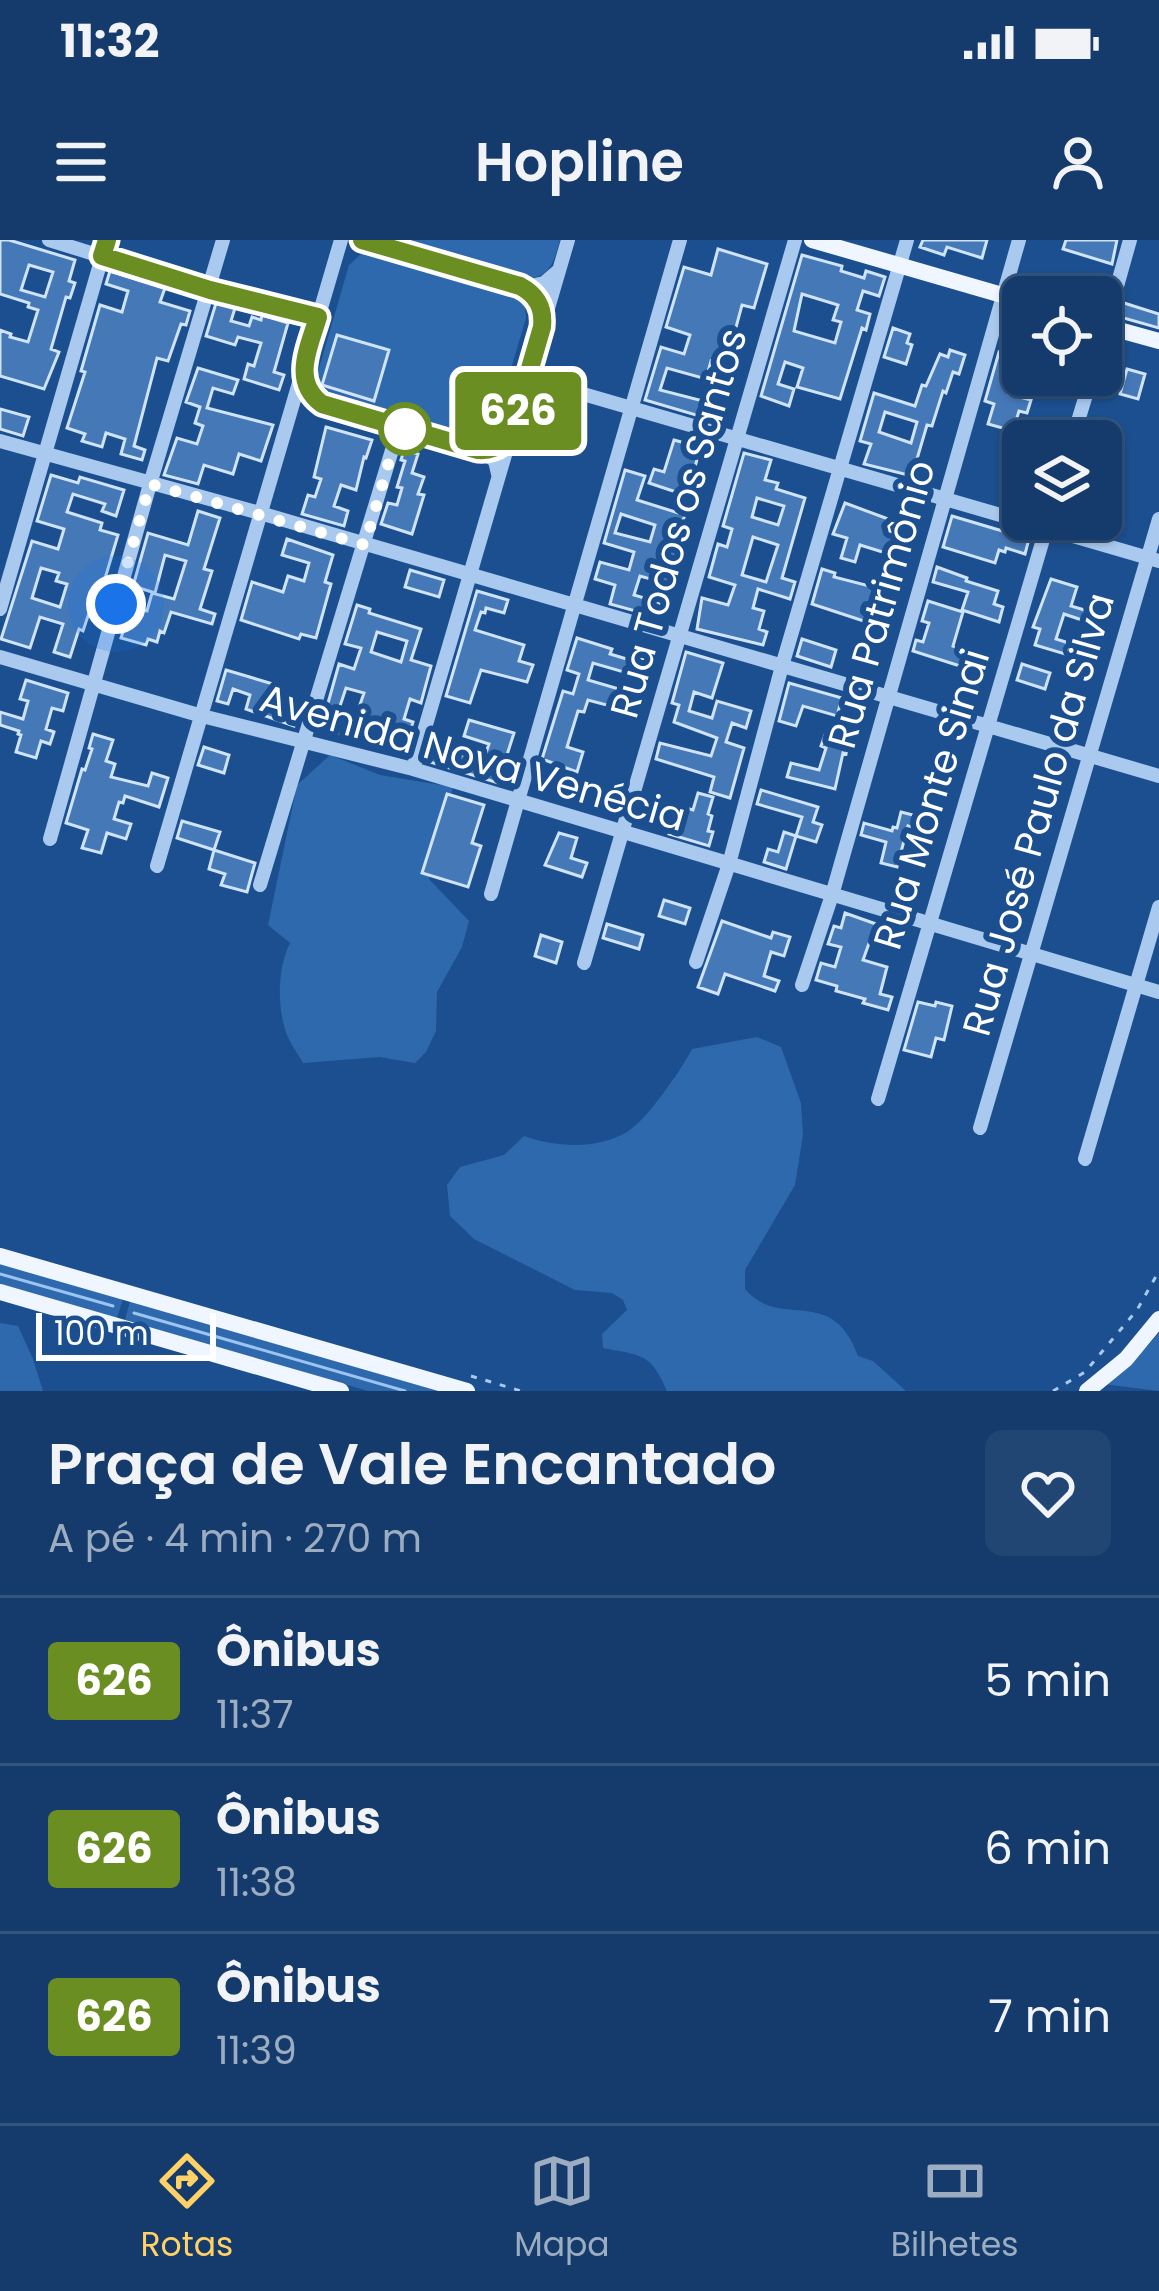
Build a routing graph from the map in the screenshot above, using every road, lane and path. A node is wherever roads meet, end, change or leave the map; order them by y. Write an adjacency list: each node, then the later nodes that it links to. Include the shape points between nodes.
1 (50, 240): 13 (street)
2 (107, 240): 13 (street)
3 (223, 240): 20 (street)
4 (341, 240): 14 (street)
5 (568, 240): 16 (street)
6 (680, 240): 29 (street)
7 (795, 240): 32 (street, Rua Todos os Santos)
8 (812, 240): 15 (main road)
9 (907, 240): 15 (street)
10 (1019, 240): 17 (street, Rua Patrimônio)
11 (1130, 240): 18 (street)
12 (366, 241): 14 (street); 19 (street)
13 (102, 256): 20 (street); 35 (street)
14 (334, 261): 22 (street)
15 (900, 265): 21 (main road); 36 (street)
16 (560, 266): 19 (street, via 544,283); 23 (street)
17 (1016, 276)
18 (1119, 276)
19 (513, 284): 23 (street, via 538,301)
20 (210, 290): 22 (street); 38 (street)
21 (1002, 295)
22 (318, 317): 27 (street)
23 (542, 327): 28 (street)
24 (1002, 334): 39 (street, Rua Patrimônio)
25 (1122, 335): 26 (main road)
26 (1159, 341)
27 (303, 367): 30 (street, via 307,388 322,404); 40 (street)
28 (528, 378): 29 (street); 31 (street)
29 (632, 408): 32 (street); 48 (street)
30 (399, 427): 34 (street); 45 (street)
31 (511, 434): 34 (street, via 493,449); 37 (street)
32 (737, 439): 36 (street); 50 (street, Rua Todos os Santos)
33 (0, 441): 35 (street)
34 (471, 448): 37 (street, via 491,457)
35 (46, 454): 38 (street); 49 (street)
36 (842, 467): 39 (street); 52 (street)
37 (498, 482): 47 (street)
38 (150, 484): 40 (street); 53 (street)
39 (945, 500): 41 (street); 54 (street, Rua Patrimônio)
40 (260, 513): 45 (street); 55 (street)
41 (1002, 513)
42 (1159, 519): 46 (street, Rua José Paulo da Silva)
43 (1043, 540): 56 (street, Rua Monte Sinai)
44 (1096, 540): 46 (street)
45 (365, 545): 47 (street); 57 (street)
46 (1153, 559): 58 (street, Rua José Paulo da Silva)
47 (470, 576): 48 (street); 59 (street)
48 (574, 607): 50 (street); 61 (street)
49 (0, 609)
50 (679, 637): 52 (street); 62 (street, Rua Todos os Santos)
51 (0, 656): 53 (street, Avenida Nova Venécia)
52 (782, 665): 54 (street); 64 (street)
53 (94, 684): 55 (street, Avenida Nova Venécia); 63 (street)
54 (887, 698): 56 (street); 68 (street, Rua Patrimônio)
55 (202, 716): 57 (street, Avenida Nova Venécia); 65 (street)
56 (987, 725): 58 (street); 70 (street, Rua Monte Sinai)
57 (305, 742): 59 (street, Avenida Nova Venécia); 66 (street)
58 (1090, 755): 60 (street); 71 (street, Rua José Paulo da Silva)
59 (413, 769): 61 (street, Avenida Nova Venécia)
60 (1159, 776)
61 (518, 800): 62 (street, Avenida Nova Venécia); 67 (street)
62 (622, 831): 64 (street, Avenida Nova Venécia); 73 (street, Rua Todos os Santos)
63 (50, 839)
64 (729, 864): 68 (street, Avenida Nova Venécia); 72 (street)
65 (157, 866)
66 (260, 885)
67 (491, 894)
68 (832, 896): 70 (street, Avenida Nova Venécia); 74 (street, Rua Patrimônio)
69 (1159, 907): 75 (street)
70 (928, 923): 71 (street, Avenida Nova Venécia); 77 (street, Rua Monte Sinai)
71 (1031, 954): 75 (street, Avenida Nova Venécia); 78 (street, Rua José Paulo da Silva)
72 (696, 962)
73 (584, 963)
74 (802, 985)
75 (1136, 986): 76 (street, Avenida Nova Venécia); 79 (street)
76 (1159, 992)
77 (878, 1099)
78 (980, 1128)
79 (1085, 1159)
80 (0, 1256): 86 (main road)
81 (1159, 1271): 84 (path)
82 (0, 1292): 85 (main road)
83 (1159, 1318): 84 (main road, via 1126,1359)
84 (1086, 1382): 87 (path)
85 (341, 1391)
86 (467, 1391)
87 (1053, 1391)

